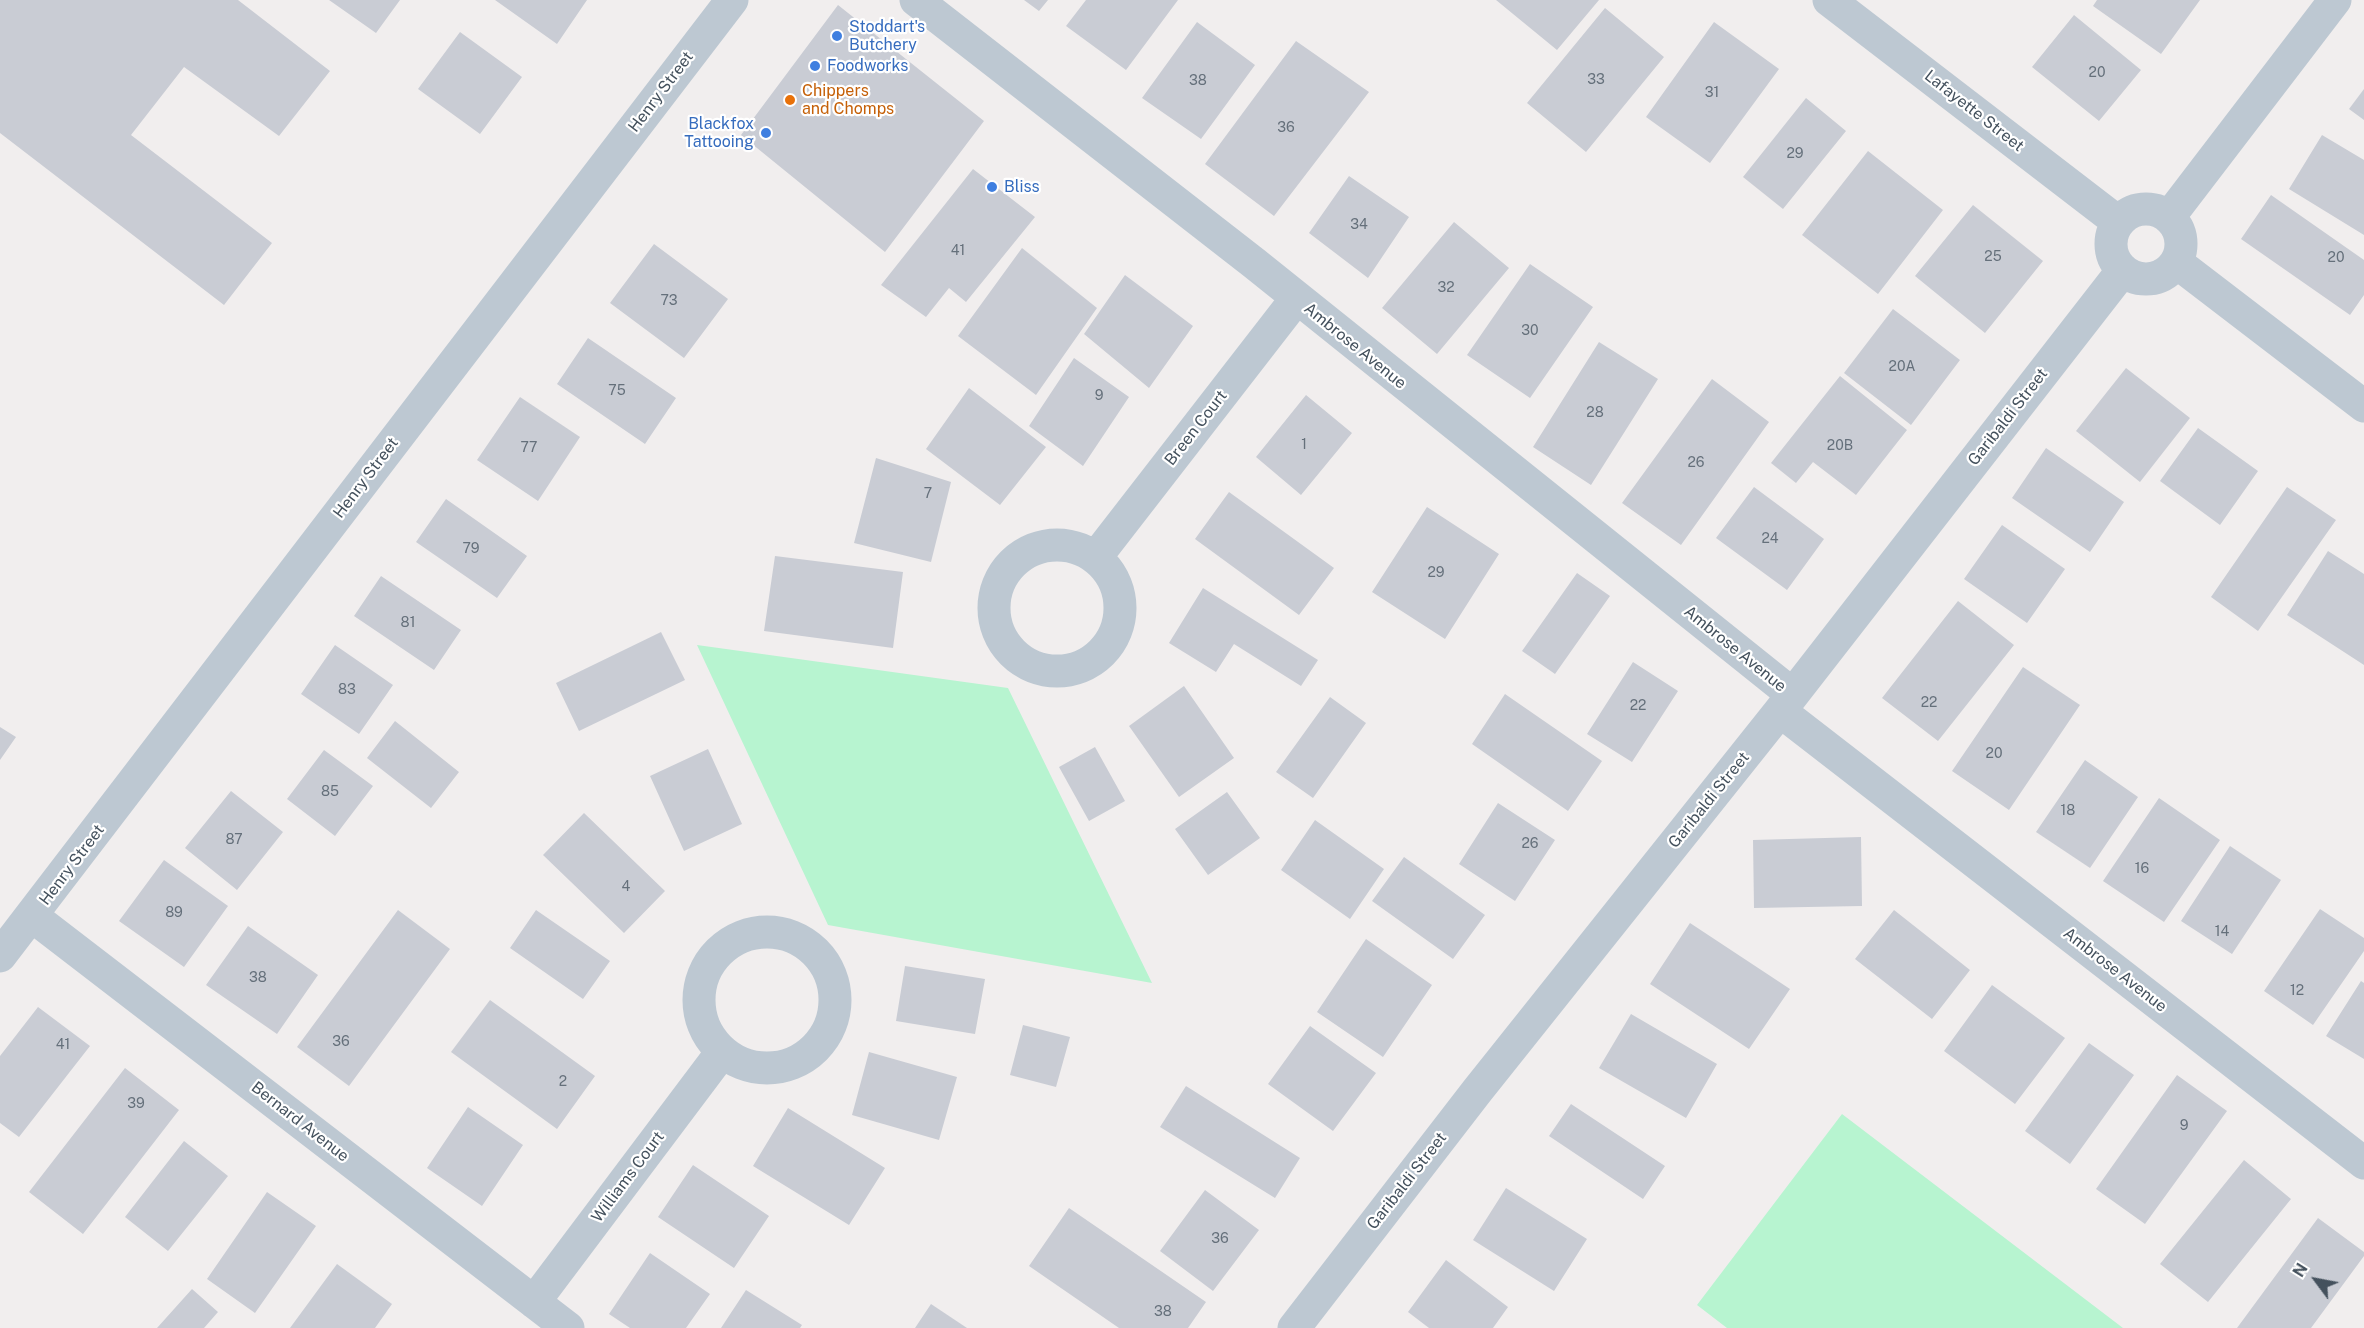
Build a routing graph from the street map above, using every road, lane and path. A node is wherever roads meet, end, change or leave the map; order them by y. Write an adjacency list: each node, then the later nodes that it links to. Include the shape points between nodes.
1 (916, 0): 9 (street, Ambrose Avenue)
2 (1829, 0): 6 (street, Lafayette Street)
3 (2335, 0): 5 (street)
4 (727, 2): 13 (street, Henry Street)
5 (2169, 217): 6 (street, via 2146,208 2134,210); 7 (street, via 2181,239)
6 (2118, 222): 8 (street, via 2112,250)
7 (2176, 262): 8 (street, via 2160,276 2148,279); 10 (street)
8 (2123, 270): 12 (street, Garibaldi Street)
9 (1296, 299): 11 (street, Breen Court); 12 (street, Ambrose Avenue)
10 (2364, 406)
11 (1096, 557)
12 (1786, 703): 16 (street, Ambrose Avenue); 19 (street, Garibaldi Street)
13 (32, 916): 14 (street, Henry Street); 17 (street, Bernard Avenue)
14 (0, 956)
15 (722, 1052): 15 (street, via 707,1034 700,1011 700,987 706,969 720,950 740,937 763,932 787,934 810,947 826,965 834,987 835,1011 827,1034 810,1054 789,1065 765,1068 742,1064); 17 (street, Williams Court)
16 (2364, 1162)
17 (534, 1302): 18 (street, Bernard Avenue)
18 (568, 1328)
19 (1294, 1328)

